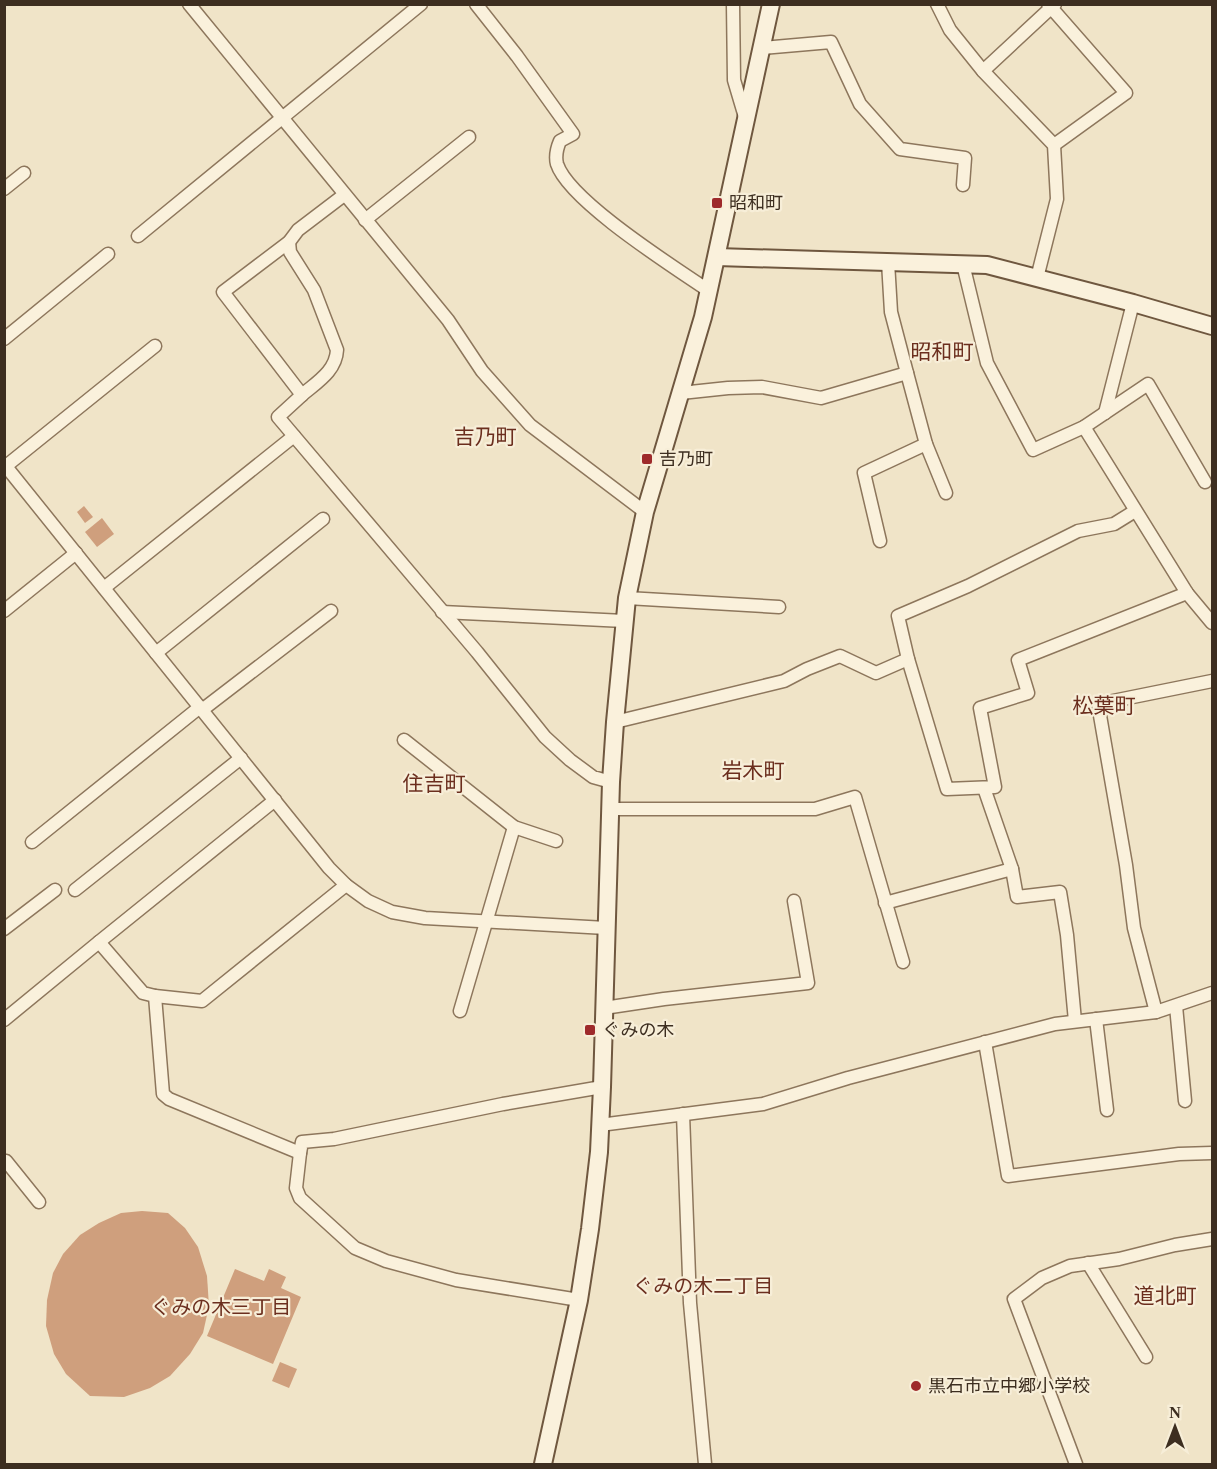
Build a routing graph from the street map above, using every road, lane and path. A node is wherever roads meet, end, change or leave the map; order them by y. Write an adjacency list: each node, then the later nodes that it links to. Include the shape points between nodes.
1 (189, 4): 10 (street)
2 (421, 4): 10 (street)
3 (476, 4): 26 (street, via 573,134 560,141 556,151 565,178 609,220)
4 (733, 4): 11 (street, via 734,80)
5 (771, 4): 8 (street)
6 (937, 4): 9 (street, via 950,30)
7 (1051, 6): 9 (street); 13 (street, via 1126,93)
8 (762, 48): 11 (street); 15 (street, via 831,42 860,104 900,149 964,158)
9 (983, 71): 13 (street)
10 (282, 118): 17 (street); 19 (street)
11 (747, 121): 22 (street)
12 (469, 137): 18 (street)
13 (1054, 145): 25 (street, via 1057,199)
14 (24, 173): 16 (street)
15 (963, 185)
16 (4, 189)
17 (344, 195): 18 (street); 20 (street, via 298,230)
18 (365, 220): 42 (street, via 448,320 482,371 530,425)
19 (138, 236)
20 (289, 242): 33 (street, via 290,252 314,290 337,350 332,369); 33 (street, via 223,292)
21 (108, 254): 29 (street)
22 (717, 257): 23 (street); 26 (street)
23 (888, 262): 24 (street); 31 (street, via 891,312)
24 (963, 264): 25 (street); 35 (street, via 987,363 1033,450)
25 (1037, 278): 27 (street)
26 (709, 291): 32 (street)
27 (1133, 303): 28 (street); 34 (street)
28 (1212, 326)
29 (4, 339)
30 (155, 346): 38 (street)
31 (908, 373): 32 (street, via 821,398 762,387); 37 (street)
32 (681, 393): 42 (street)
33 (302, 395): 36 (street, via 278,417)
34 (1105, 413): 35 (street); 39 (street, via 1148,384)
35 (1084, 427): 41 (street)
36 (294, 436): 46 (street); 52 (street)
37 (926, 444): 40 (street); 44 (street, via 864,473)
38 (5, 465): 45 (street)
39 (1205, 483)
40 (946, 493)
41 (1136, 511): 47 (street); 56 (street, via 1114,524 1078,531 898,616)
42 (645, 512): 48 (street)
43 (323, 519): 55 (street)
44 (880, 541)
45 (76, 553): 46 (street); 50 (street)
46 (104, 588): 55 (street)
47 (1187, 593): 54 (street); 63 (street, via 1017,660 1028,693 980,708 995,787)
48 (627, 598): 49 (street); 53 (street)
49 (779, 607)
50 (4, 610)
51 (331, 611): 58 (street)
52 (442, 612): 53 (street); 62 (street, via 545,737 593,777)
53 (624, 621): 59 (street)
54 (1212, 623)
55 (156, 653): 58 (street)
56 (908, 659): 59 (street, via 876,673 840,656 784,681); 63 (street, via 947,789)
57 (1212, 681): 85 (street, via 1098,705 1134,928)
58 (201, 709): 61 (street); 68 (street)
59 (615, 722): 62 (street)
60 (404, 740): 66 (street)
61 (241, 758): 64 (street); 72 (street)
62 (611, 782): 65 (street)
63 (984, 788): 69 (street)
64 (275, 800): 70 (street); 78 (street)
65 (610, 809): 74 (street, via 815,809 855,797); 76 (street)
66 (514, 827): 67 (street); 75 (street)
67 (556, 841)
68 (32, 842)
69 (1012, 869): 74 (street); 88 (street, via 1017,897 1060,892)
70 (346, 885): 75 (street, via 392,912); 81 (street, via 202,1000)
71 (55, 890): 77 (street)
72 (75, 890)
73 (794, 902): 83 (street, via 808,983)
74 (885, 903): 79 (street)
75 (486, 922): 76 (street); 84 (street)
76 (606, 928): 83 (street)
77 (4, 929)
78 (99, 942): 81 (street, via 143,993); 87 (street)
79 (903, 962)
80 (1212, 993): 82 (street)
81 (155, 996): 95 (street, via 163,1094)
82 (1176, 1006): 85 (street); 91 (street)
83 (604, 1008): 90 (street)
84 (460, 1011)
85 (1156, 1012): 86 (street)
86 (1096, 1019): 88 (street); 92 (street)
87 (4, 1020)
88 (1075, 1021): 89 (street)
89 (985, 1042): 93 (street, via 763,1104); 96 (street, via 1008,1176)
90 (602, 1087): 94 (street); 95 (street, via 303,1142)
91 (1185, 1101)
92 (1107, 1110)
93 (683, 1114): 94 (street); 104 (street, via 690,1303)
94 (600, 1125): 101 (street)
95 (300, 1153): 101 (street, via 300,1198 355,1248 386,1261 456,1280)
96 (1212, 1153)
97 (5, 1161): 98 (street)
98 (39, 1203)
99 (1212, 1239): 100 (street)
100 (1088, 1263): 102 (street); 105 (street, via 1042,1278 1014,1299)
101 (579, 1300): 103 (street)
102 (1146, 1357)
103 (543, 1464)
104 (705, 1464)
105 (1076, 1464)

